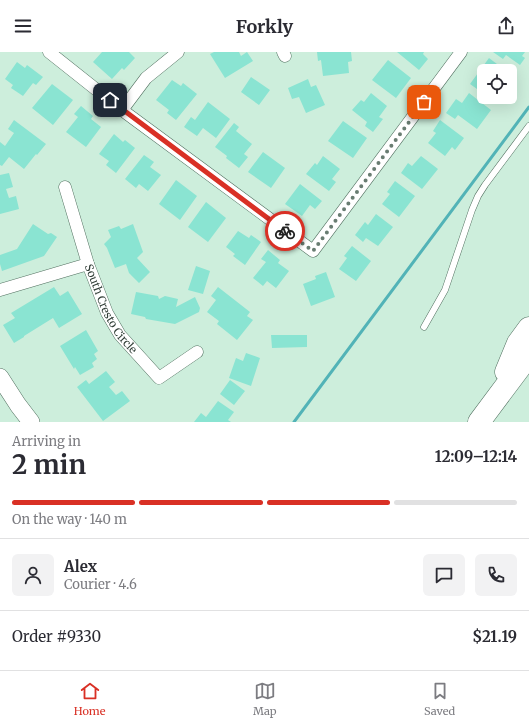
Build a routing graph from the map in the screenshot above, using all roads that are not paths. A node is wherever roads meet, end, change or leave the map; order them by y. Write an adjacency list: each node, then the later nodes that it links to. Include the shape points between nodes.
1 (49, 52): 4 (street)
2 (178, 52): 4 (street, via 146,78)
3 (461, 52): 4 (street, via 313,251)
4 (122, 110)
5 (529, 126): 9 (lane, via 478,196 445,290)
6 (65, 187): 7 (street, South Cresto Circle)
7 (88, 264): 8 (street); 11 (street, South Cresto Circle, via 107,313 120,335 159,378)
8 (0, 290)
9 (424, 326)
10 (529, 328): 14 (highway, via 518,343)
11 (196, 352)
12 (529, 355): 14 (highway)
13 (0, 377): 15 (street)
14 (496, 400): 16 (highway)
15 (31, 422)
16 (479, 422)

